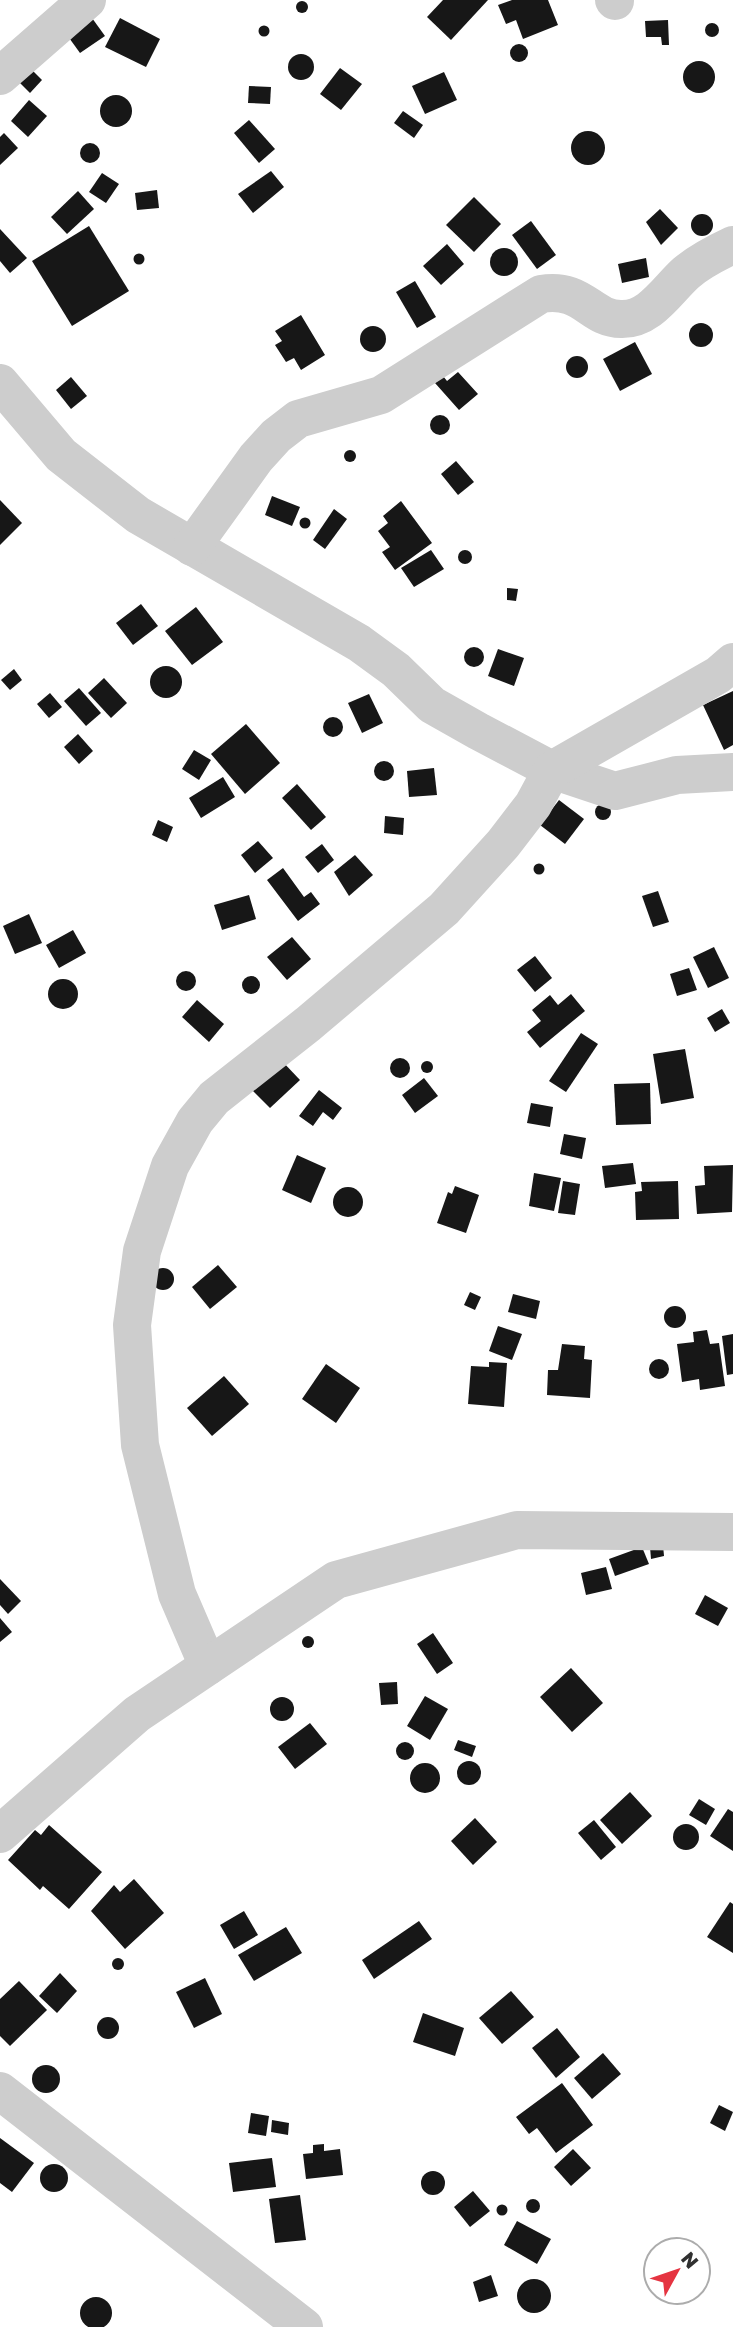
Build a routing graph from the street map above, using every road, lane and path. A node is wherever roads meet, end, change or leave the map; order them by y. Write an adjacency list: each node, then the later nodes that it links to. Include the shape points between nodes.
1 (87, 0): 2 (street)
2 (5, 60)
3 (733, 245): 5 (street, via 702,261 652,308 636,316 621,320 559,291 541,294 381,395 298,419 256,458)
4 (0, 383): 5 (street, via 61,455 138,515)
5 (192, 547): 7 (street, via 359,643 432,705)
6 (733, 663): 7 (street)
7 (552, 770): 8 (street, via 615,791 677,775); 10 (street, via 503,844 444,909 214,1098 170,1166 142,1251 132,1325 140,1445 177,1594)
8 (733, 772)
9 (733, 1532): 10 (street, via 517,1530 336,1580)
10 (208, 1666): 11 (street, via 136,1714)
11 (0, 1834)
12 (0, 2091): 13 (street)
13 (304, 2327)

